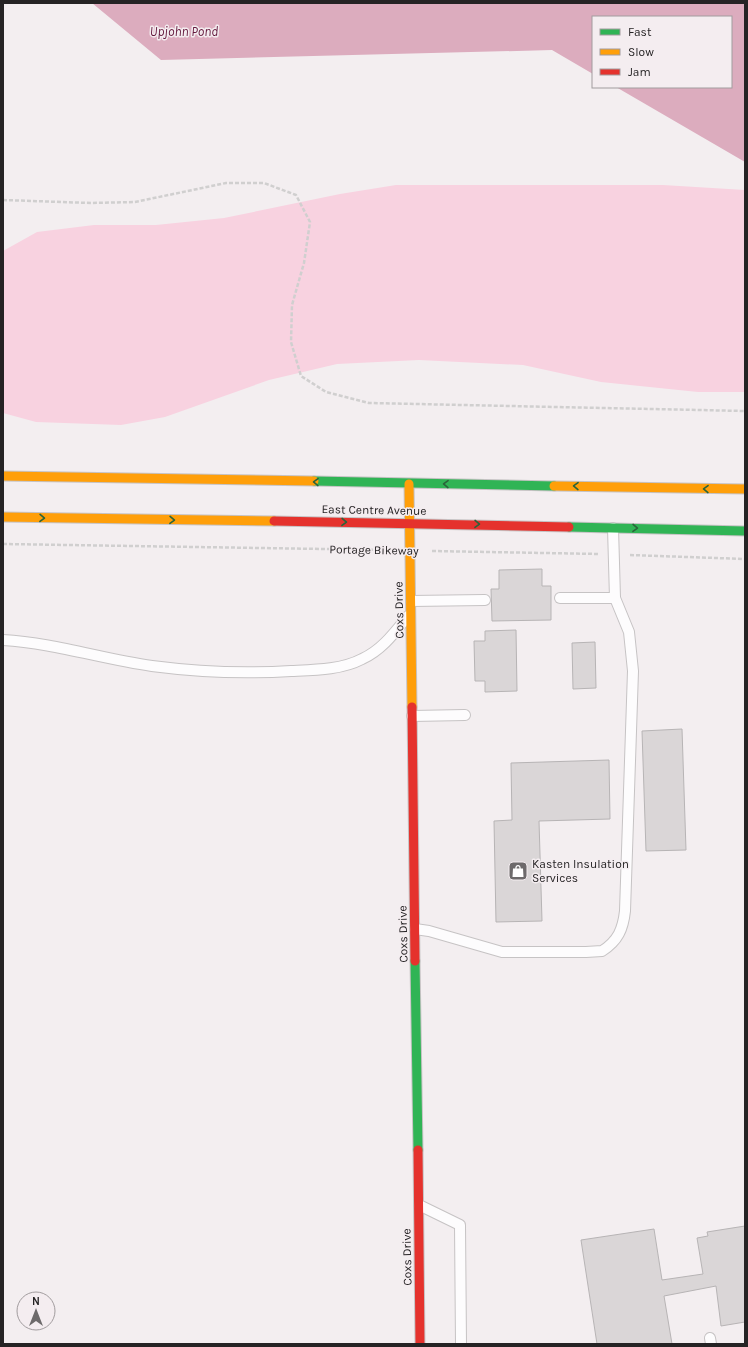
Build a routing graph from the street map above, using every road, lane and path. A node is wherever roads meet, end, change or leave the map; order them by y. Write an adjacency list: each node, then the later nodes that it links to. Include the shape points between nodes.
1 (3, 200): 2 (path, via 135,202 226,182 264,182 296,195 310,222 304,263 292,305 291,342 301,376 326,392 369,403)
2 (745, 411)
3 (3, 476): 4 (main road, one-way to 3)
4 (409, 484): 5 (main road, one-way to 4); 7 (main road, Coxs Drive)
5 (745, 489)
6 (3, 517): 7 (main road, East Centre Avenue, one-way to 7)
7 (410, 523): 8 (main road, East Centre Avenue, one-way to 8); 11 (main road, Coxs Drive)
8 (613, 528): 9 (main road, East Centre Avenue, one-way to 9); 12 (lane)
9 (745, 531)
10 (3, 544): 11 (path, Portage Bikeway)
11 (410, 550): 12 (path, Portage Bikeway); 17 (main road, Coxs Drive)
12 (614, 554): 13 (path, Portage Bikeway); 15 (lane)
13 (745, 559)
14 (560, 598): 15 (lane)
15 (615, 598): 22 (lane, via 629,632 633,672 626,911 619,937 602,950 518,953 490,949)
16 (485, 600): 17 (lane)
17 (411, 601): 18 (main road, Coxs Drive)
18 (411, 613): 19 (lane, via 384,645 363,659 342,666 317,669 219,673 152,666 47,645); 21 (main road, Coxs Drive)
19 (3, 640)
20 (465, 715): 21 (lane)
21 (412, 716): 22 (main road, Coxs Drive)
22 (415, 928): 23 (main road, Coxs Drive)
23 (418, 1205): 24 (main road, Coxs Drive); 25 (lane, via 460,1225)
24 (420, 1344)
25 (461, 1344)

